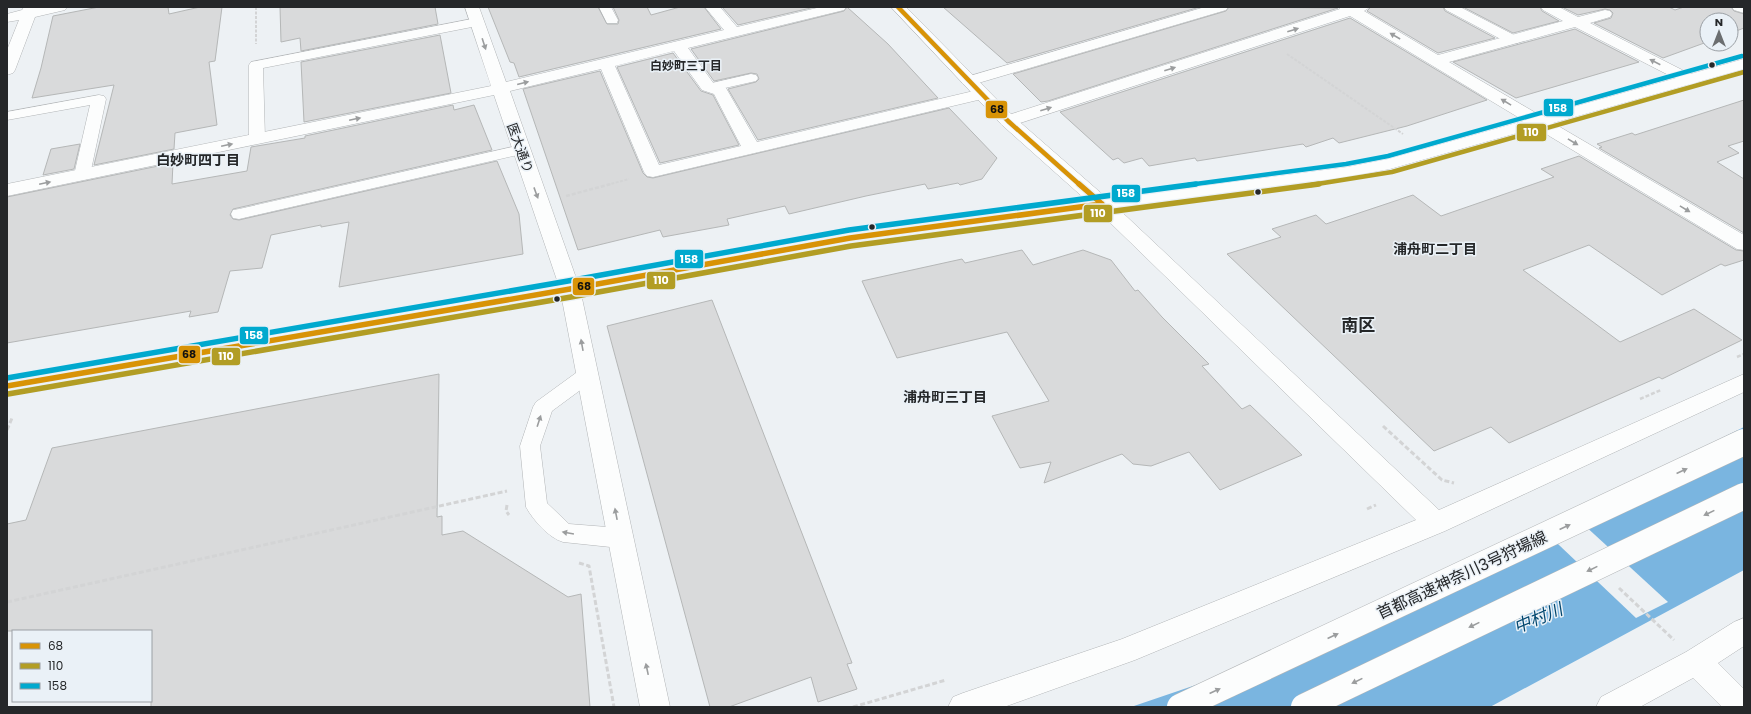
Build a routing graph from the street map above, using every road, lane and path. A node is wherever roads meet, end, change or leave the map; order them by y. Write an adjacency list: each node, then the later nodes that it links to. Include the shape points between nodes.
1 (60, 7): 13 (main road)
2 (256, 7): 26 (path)
3 (605, 7): 17 (lane)
4 (712, 7): 19 (main road)
5 (839, 7): 19 (main road)
6 (898, 7): 30 (main road)
7 (1221, 7): 30 (main road)
8 (1450, 7): 21 (lane)
9 (1548, 7): 18 (main road)
10 (1739, 7): 12 (main road)
11 (1354, 8): 20 (main road, one-way to 11); 23 (main road, one-way to 11)
12 (1744, 9)
13 (30, 10): 16 (main road); 27 (main road)
14 (474, 14): 26 (lane); 31 (main road, 医大通り, one-way to 31)
15 (1605, 14): 18 (main road)
16 (7, 18)
17 (612, 20)
18 (1580, 23): 21 (main road); 29 (main road, one-way to 18)
19 (733, 32): 22 (main road)
20 (1265, 39): 35 (main road, one-way to 20); 37 (path)
21 (1513, 40): 23 (main road)
22 (678, 46): 24 (main road); 32 (main road, via 708,86)
23 (1437, 60): 36 (main road, one-way to 23)
24 (606, 63): 31 (main road, one-way to 24); 41 (main road)
25 (1744, 64): 29 (main road)
26 (256, 65): 38 (lane)
27 (7, 70)
28 (751, 78): 32 (lane, via 717,86)
29 (1690, 80): 36 (main road)
30 (969, 81): 33 (main road)
31 (499, 89): 38 (main road, one-way to 31); 40 (main road, 医大通り)
32 (720, 91): 39 (main road)
33 (982, 94): 35 (main road); 39 (main road)
34 (7, 116): 42 (lane, via 100,99)
35 (1008, 121): 45 (main road)
36 (1540, 122): 45 (main road, via 1390,164 1347,172); 47 (main road, one-way to 47)
37 (1402, 134)
38 (257, 139): 42 (main road, one-way to 38)
39 (751, 148): 41 (main road)
40 (521, 150): 46 (lane); 48 (main road, 医大通り, one-way to 48)
41 (653, 172): 44 (path)
42 (82, 175): 43 (main road, one-way to 42)
43 (7, 190)
44 (562, 197)
45 (1102, 204): 48 (main road, via 850,238); 59 (main road)
46 (239, 214)
47 (1744, 244)
48 (570, 289): 49 (main road, 医大通り, one-way to 48); 51 (main road)
49 (587, 375): 60 (main road, 医大通り, one-way to 49); 60 (lane, one-way to 49, via 563,533 536,507 530,446 543,407)
50 (1744, 382): 59 (main road)
51 (7, 386)
52 (12, 418): 54 (path)
53 (1383, 426): 56 (path, via 1442,480)
54 (7, 430)
55 (1744, 442): 68 (main road, 首都高速神奈川3号狩場線, one-way to 55, bridge)
56 (1461, 485)
57 (1744, 496): 69 (main road, one-way to 69, bridge)
58 (511, 517): 62 (path, via 506,511 507,491)
59 (1436, 523): 67 (main road, via 1125,652)
60 (620, 538): 66 (main road, 医大通り, one-way to 60)
61 (574, 561): 65 (path, via 589,566)
62 (7, 602)
63 (1744, 631): 64 (main road)
64 (1696, 661): 70 (main road); 71 (main road)
65 (614, 707)
66 (655, 707)
67 (963, 707)
68 (1180, 707)
69 (1304, 707)
70 (1611, 707)
71 (1742, 707)

